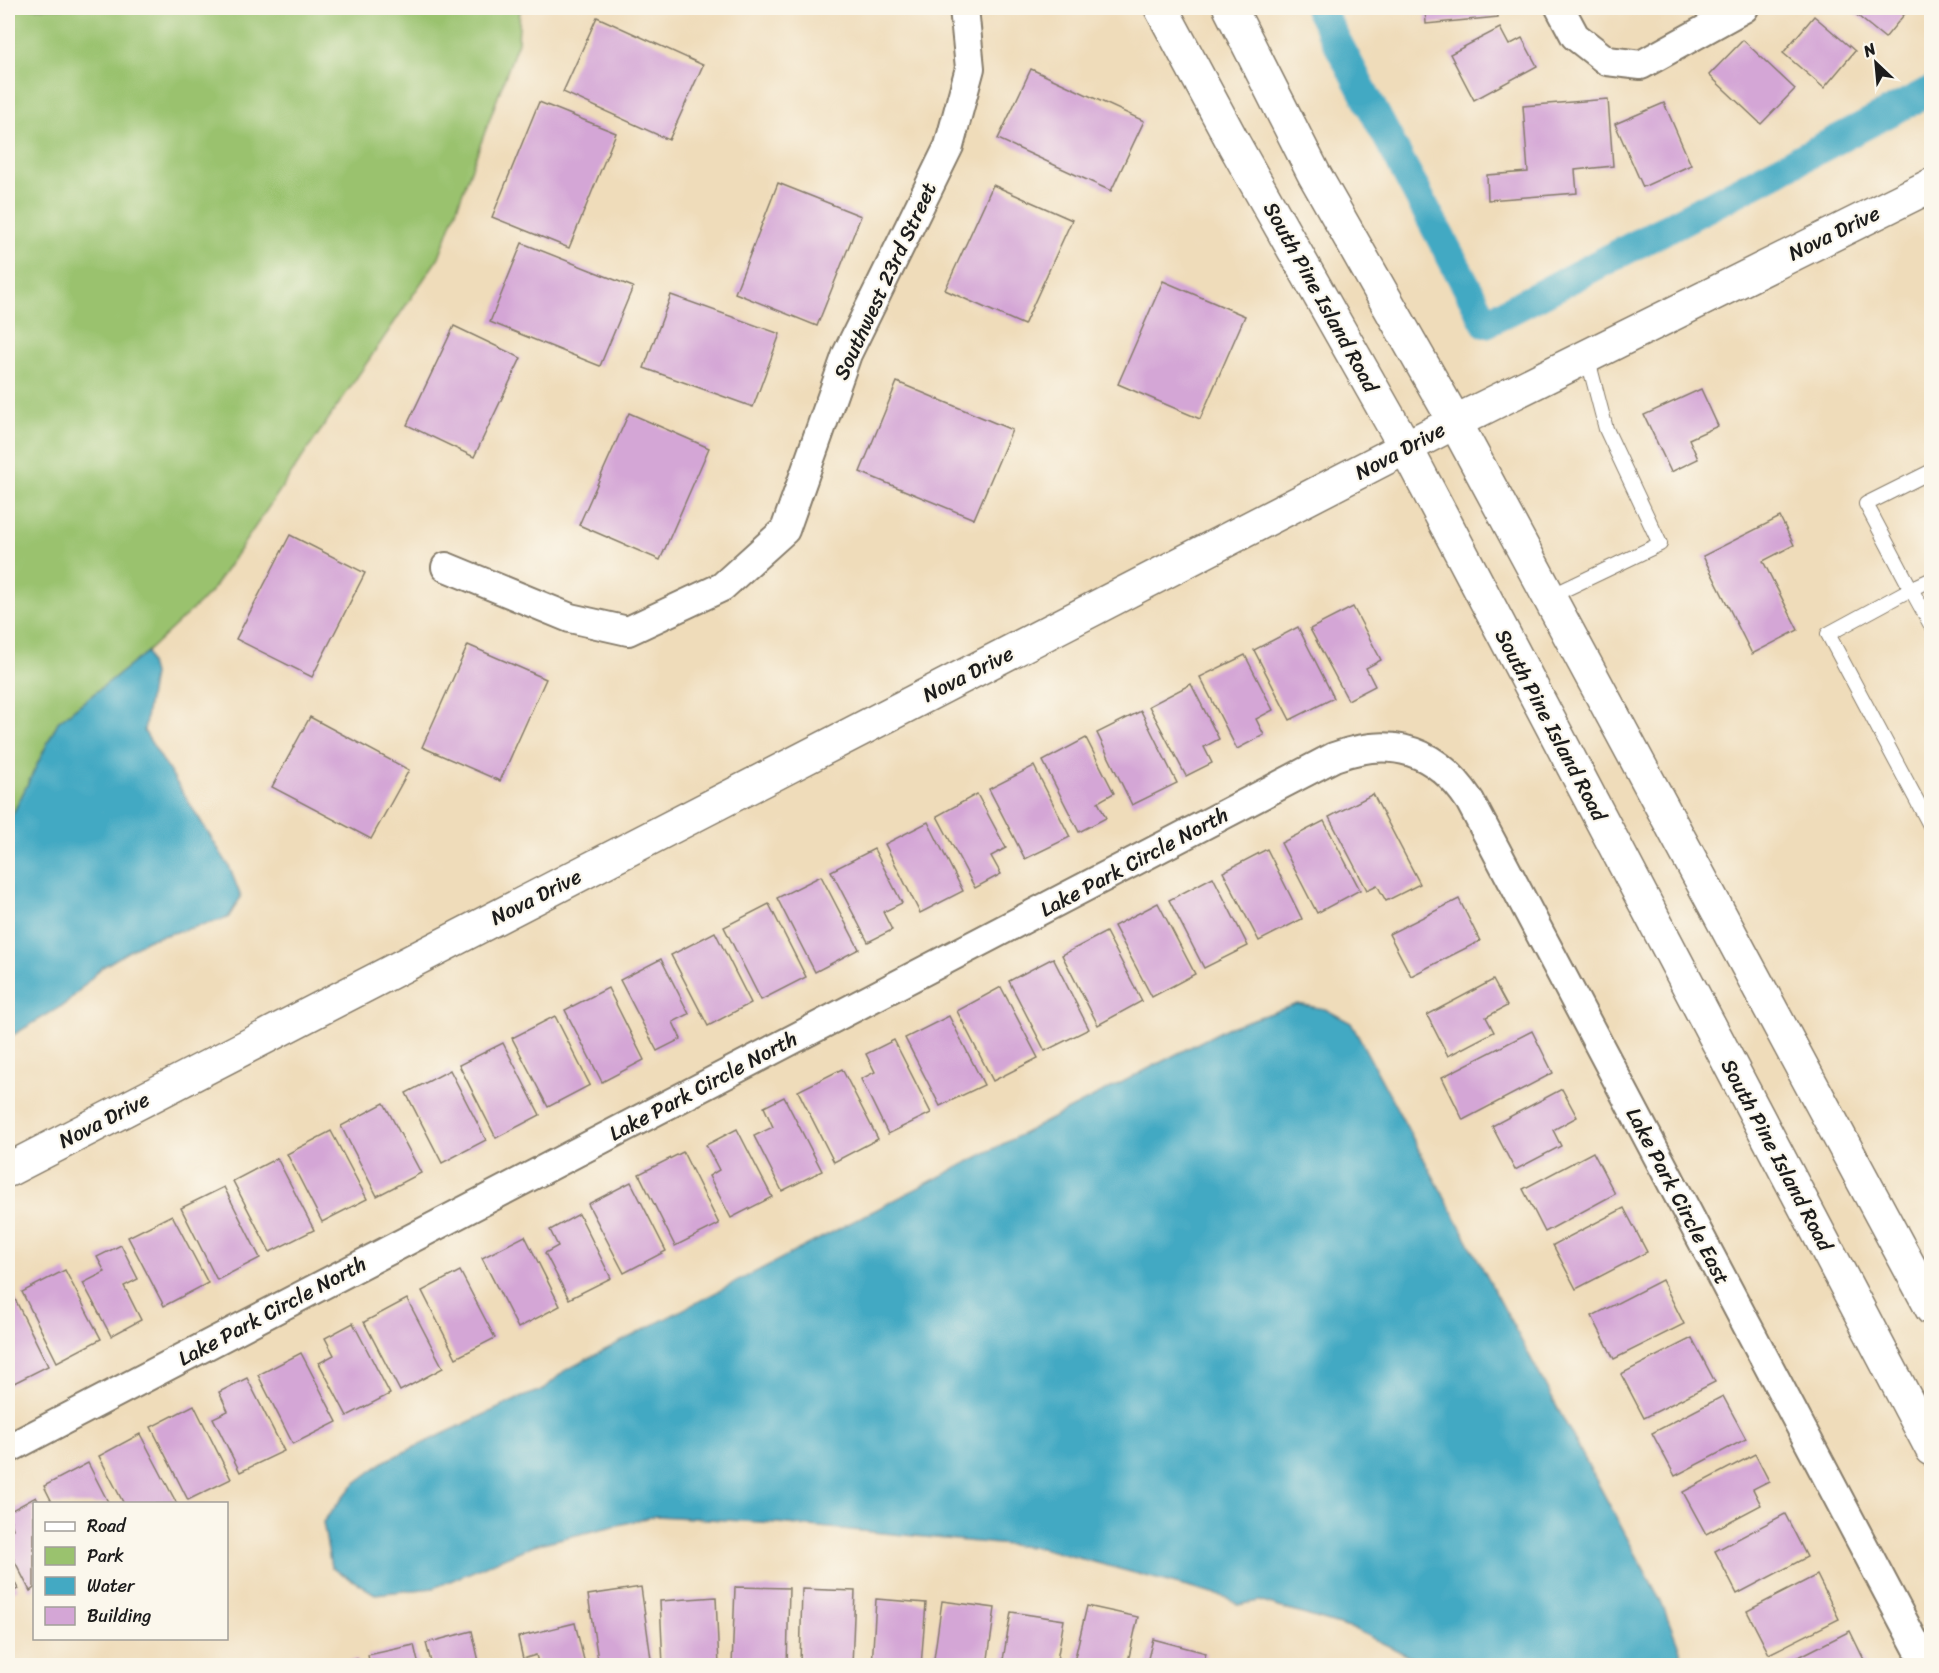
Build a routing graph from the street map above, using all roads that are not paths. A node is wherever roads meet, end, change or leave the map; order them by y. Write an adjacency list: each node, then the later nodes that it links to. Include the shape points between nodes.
1 (964, 8): 11 (street, Southwest 23rd Street, via 970,68 949,146 847,354 785,530 722,587 628,631 570,618)
2 (1161, 8): 9 (main road, South Pine Island Road)
3 (1230, 8): 8 (main road, via 1314,174)
4 (1560, 8): 5 (street, via 1575,36 1608,61 1641,65)
5 (1744, 8)
6 (1932, 185): 7 (main road, Nova Drive)
7 (1587, 356): 8 (main road, Nova Drive); 14 (lane, via 1606,429 1660,544)
8 (1455, 422): 9 (main road, Nova Drive); 14 (main road)
9 (1406, 448): 18 (main road, Nova Drive); 21 (main road, South Pine Island Road)
10 (1932, 471): 13 (lane, via 1866,504)
11 (446, 567)
12 (1932, 579): 13 (lane)
13 (1911, 589): 15 (lane); 17 (lane, via 1828,634)
14 (1549, 597): 19 (main road)
15 (1932, 627)
16 (1405, 749): 20 (street, Lake Park Circle North, via 1354,750 1334,758); 22 (street, Lake Park Circle East, via 1446,771 1470,801)
17 (1932, 829)
18 (8, 1170)
19 (1932, 1309)
20 (8, 1449)
21 (1932, 1449)
22 (1927, 1665)

